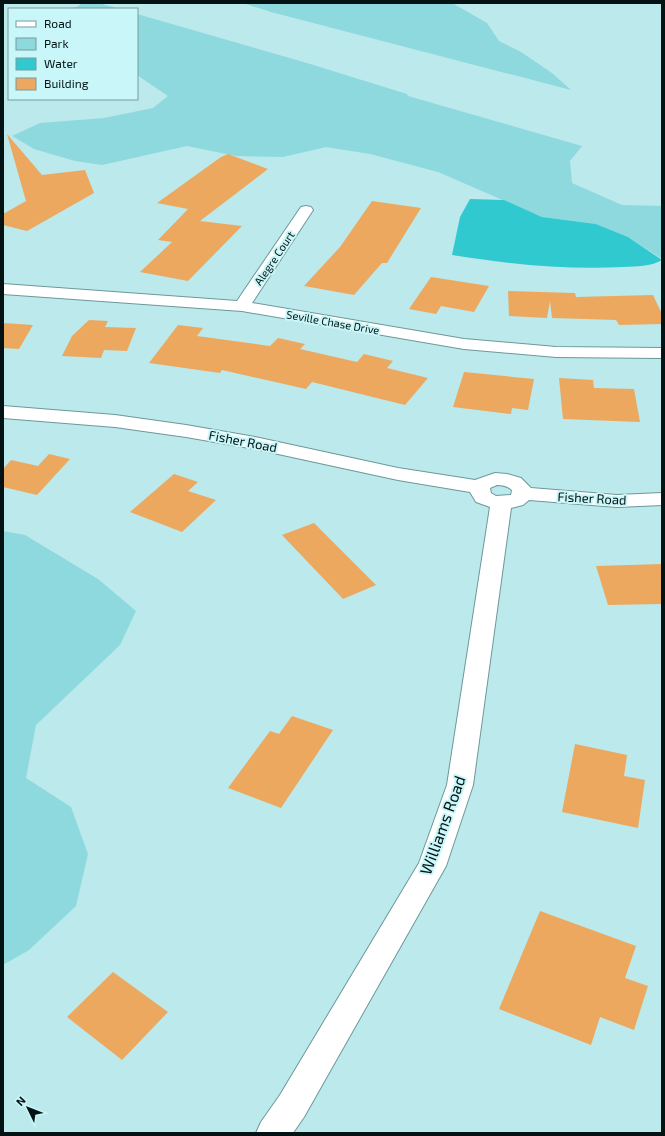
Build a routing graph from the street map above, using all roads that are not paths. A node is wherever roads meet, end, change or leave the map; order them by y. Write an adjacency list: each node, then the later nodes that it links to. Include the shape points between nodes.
1 (306, 210): 3 (street, Alegre Court)
2 (3, 289): 3 (street, Seville Chase Drive)
3 (242, 306): 4 (street, Seville Chase Drive, via 464,344 556,352)
4 (662, 353)
5 (3, 412): 6 (street, Fisher Road, via 115,420 186,431 398,474 480,487 480,494 489,501)
6 (512, 498): 7 (street, Fisher Road, via 617,501); 8 (street, Williams Road, via 460,785 432,866 292,1106)
7 (662, 499)
8 (273, 1133)

